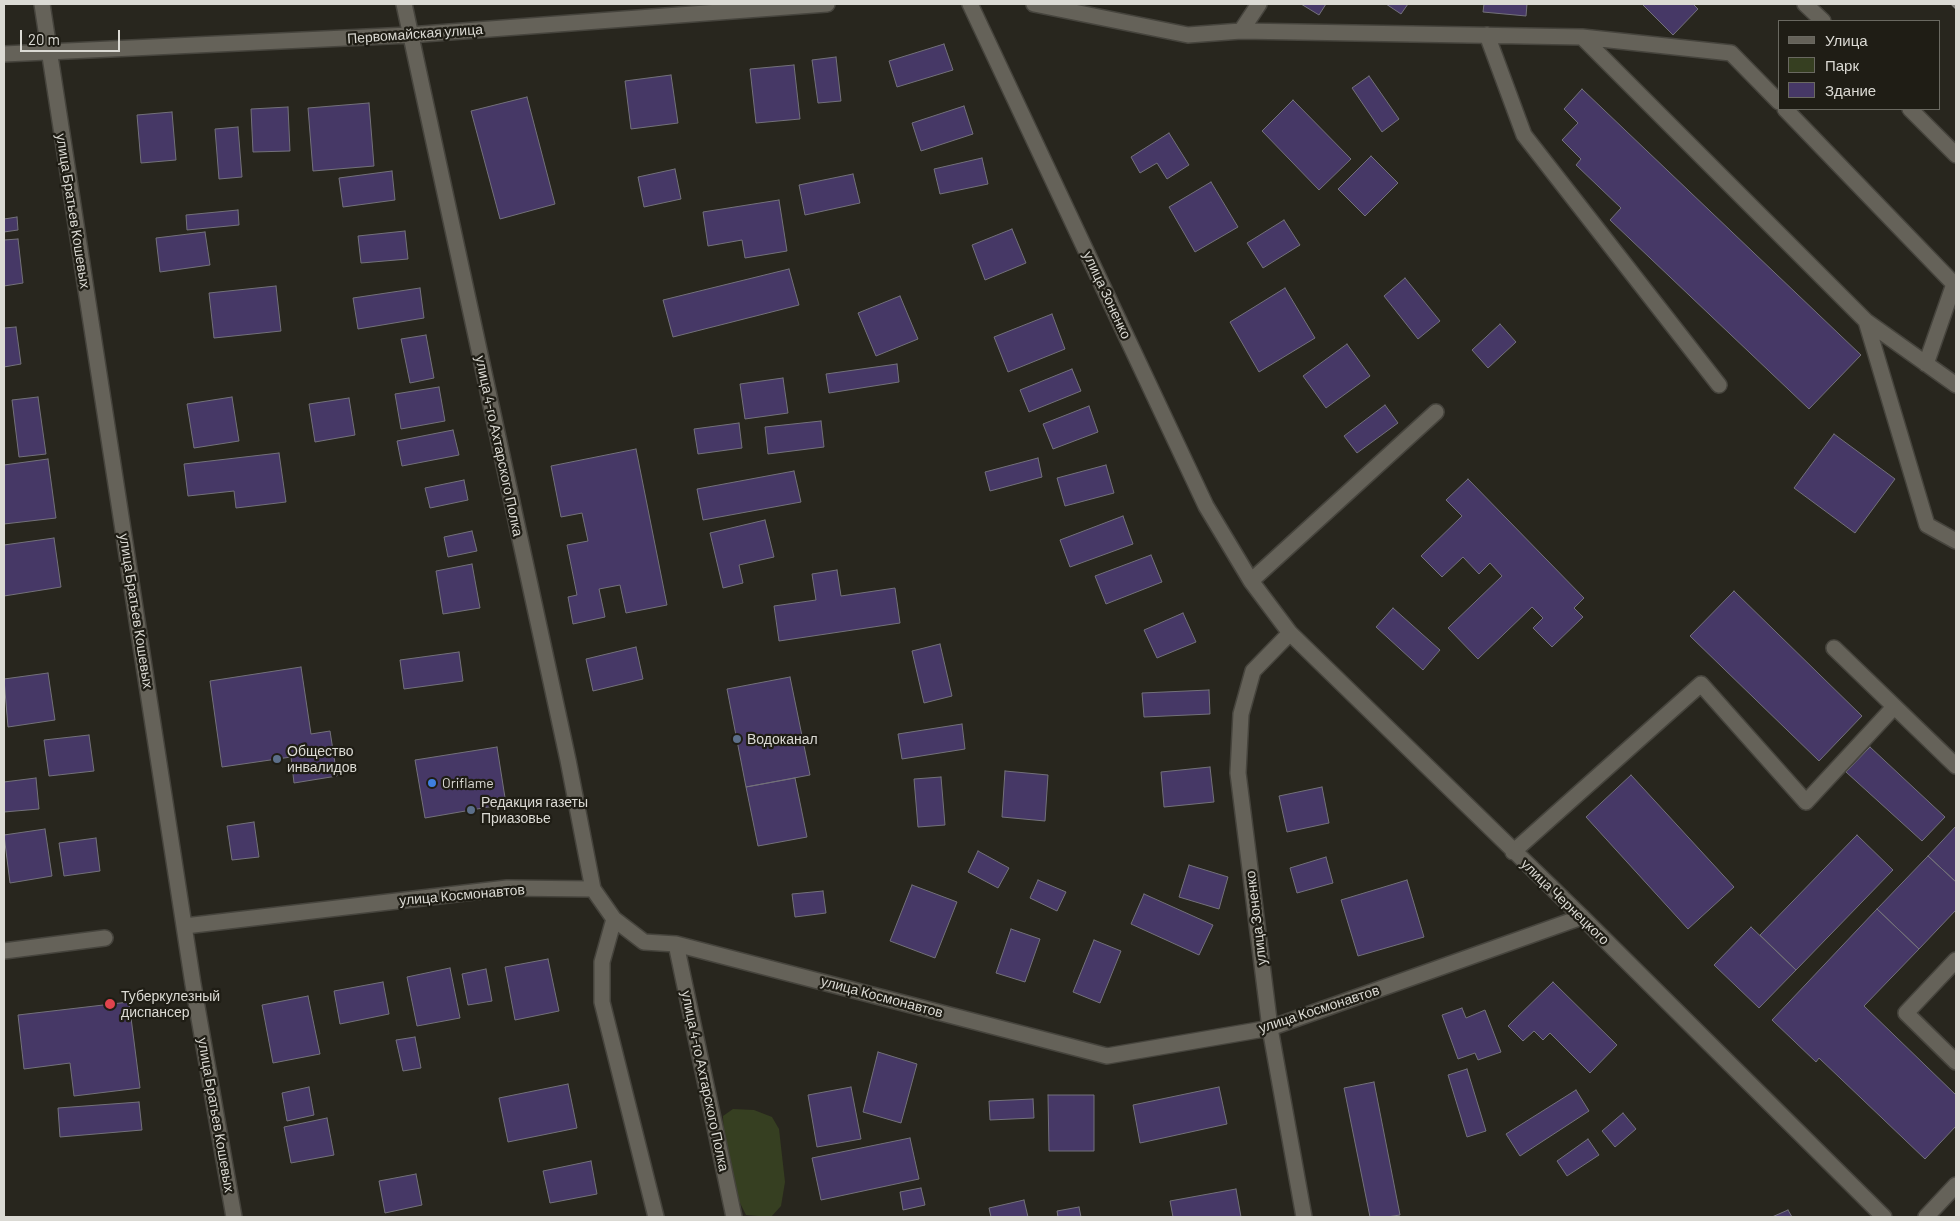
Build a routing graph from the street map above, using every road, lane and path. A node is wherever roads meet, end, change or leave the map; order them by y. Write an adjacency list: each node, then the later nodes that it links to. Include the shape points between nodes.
1 (42, 4): 13 (street, улица Братьев Кошевых)
2 (404, 4): 10 (street, улица 4-го Ахтарского Полка)
3 (827, 4): 10 (street, Первомайская улица)
4 (970, 4): 25 (street, улица Зоненко, via 1206,506)
5 (1034, 4): 9 (street, via 1188,35)
6 (1259, 4): 9 (street)
7 (1806, 4): 8 (street)
8 (1822, 20)
9 (1241, 31): 11 (street)
10 (410, 35): 13 (street, Первомайская улица); 31 (street, улица 4-го Ахтарского Полка, via 564,741)
11 (1487, 35): 12 (street); 21 (street, via 1524,135)
12 (1582, 37): 15 (street, via 1731,53); 19 (street)
13 (49, 53): 14 (street, Первомайская улица); 34 (street, улица Братьев Кошевых)
14 (4, 54)
15 (1778, 101)
16 (1786, 110): 20 (street, via 1954,284)
17 (1911, 110): 18 (street)
18 (1956, 155)
19 (1866, 321): 20 (street); 24 (street, via 1927,525)
20 (1926, 364): 22 (street)
21 (1719, 385)
22 (1956, 385)
23 (1436, 412): 25 (street)
24 (1956, 541)
25 (1251, 582): 26 (street, улица Чернецкого)
26 (1290, 633): 30 (street, улица Чернецкого); 39 (street, улица Зоненко, via 1253,671 1241,714 1238,773)
27 (1834, 648): 28 (street)
28 (1894, 707): 29 (street); 30 (street, via 1806,802 1701,684)
29 (1956, 766)
30 (1513, 852): 32 (street, улица Чернецкого)
31 (593, 889): 33 (street, улица Космонавтов); 34 (street, улица Космонавтов, via 507,888)
32 (1582, 917): 39 (street, улица Космонавтов); 46 (street, улица Чернецкого)
33 (614, 919): 36 (street, улица Космонавтов, via 644,942); 43 (street, via 602,962 602,1002)
34 (185, 926): 42 (street, улица Братьев Кошевых)
35 (105, 938): 37 (street)
36 (676, 944): 39 (street, улица Космонавтов, via 1107,1056); 44 (street, улица 4-го Ахтарского Полка)
37 (4, 950)
38 (1956, 960): 40 (street, via 1906,1012)
39 (1270, 1028): 45 (street, улица Зоненко)
40 (1956, 1062)
41 (1956, 1185): 47 (street)
42 (234, 1217)
43 (656, 1217)
44 (734, 1217)
45 (1304, 1217)
46 (1884, 1217)
47 (1926, 1217)

